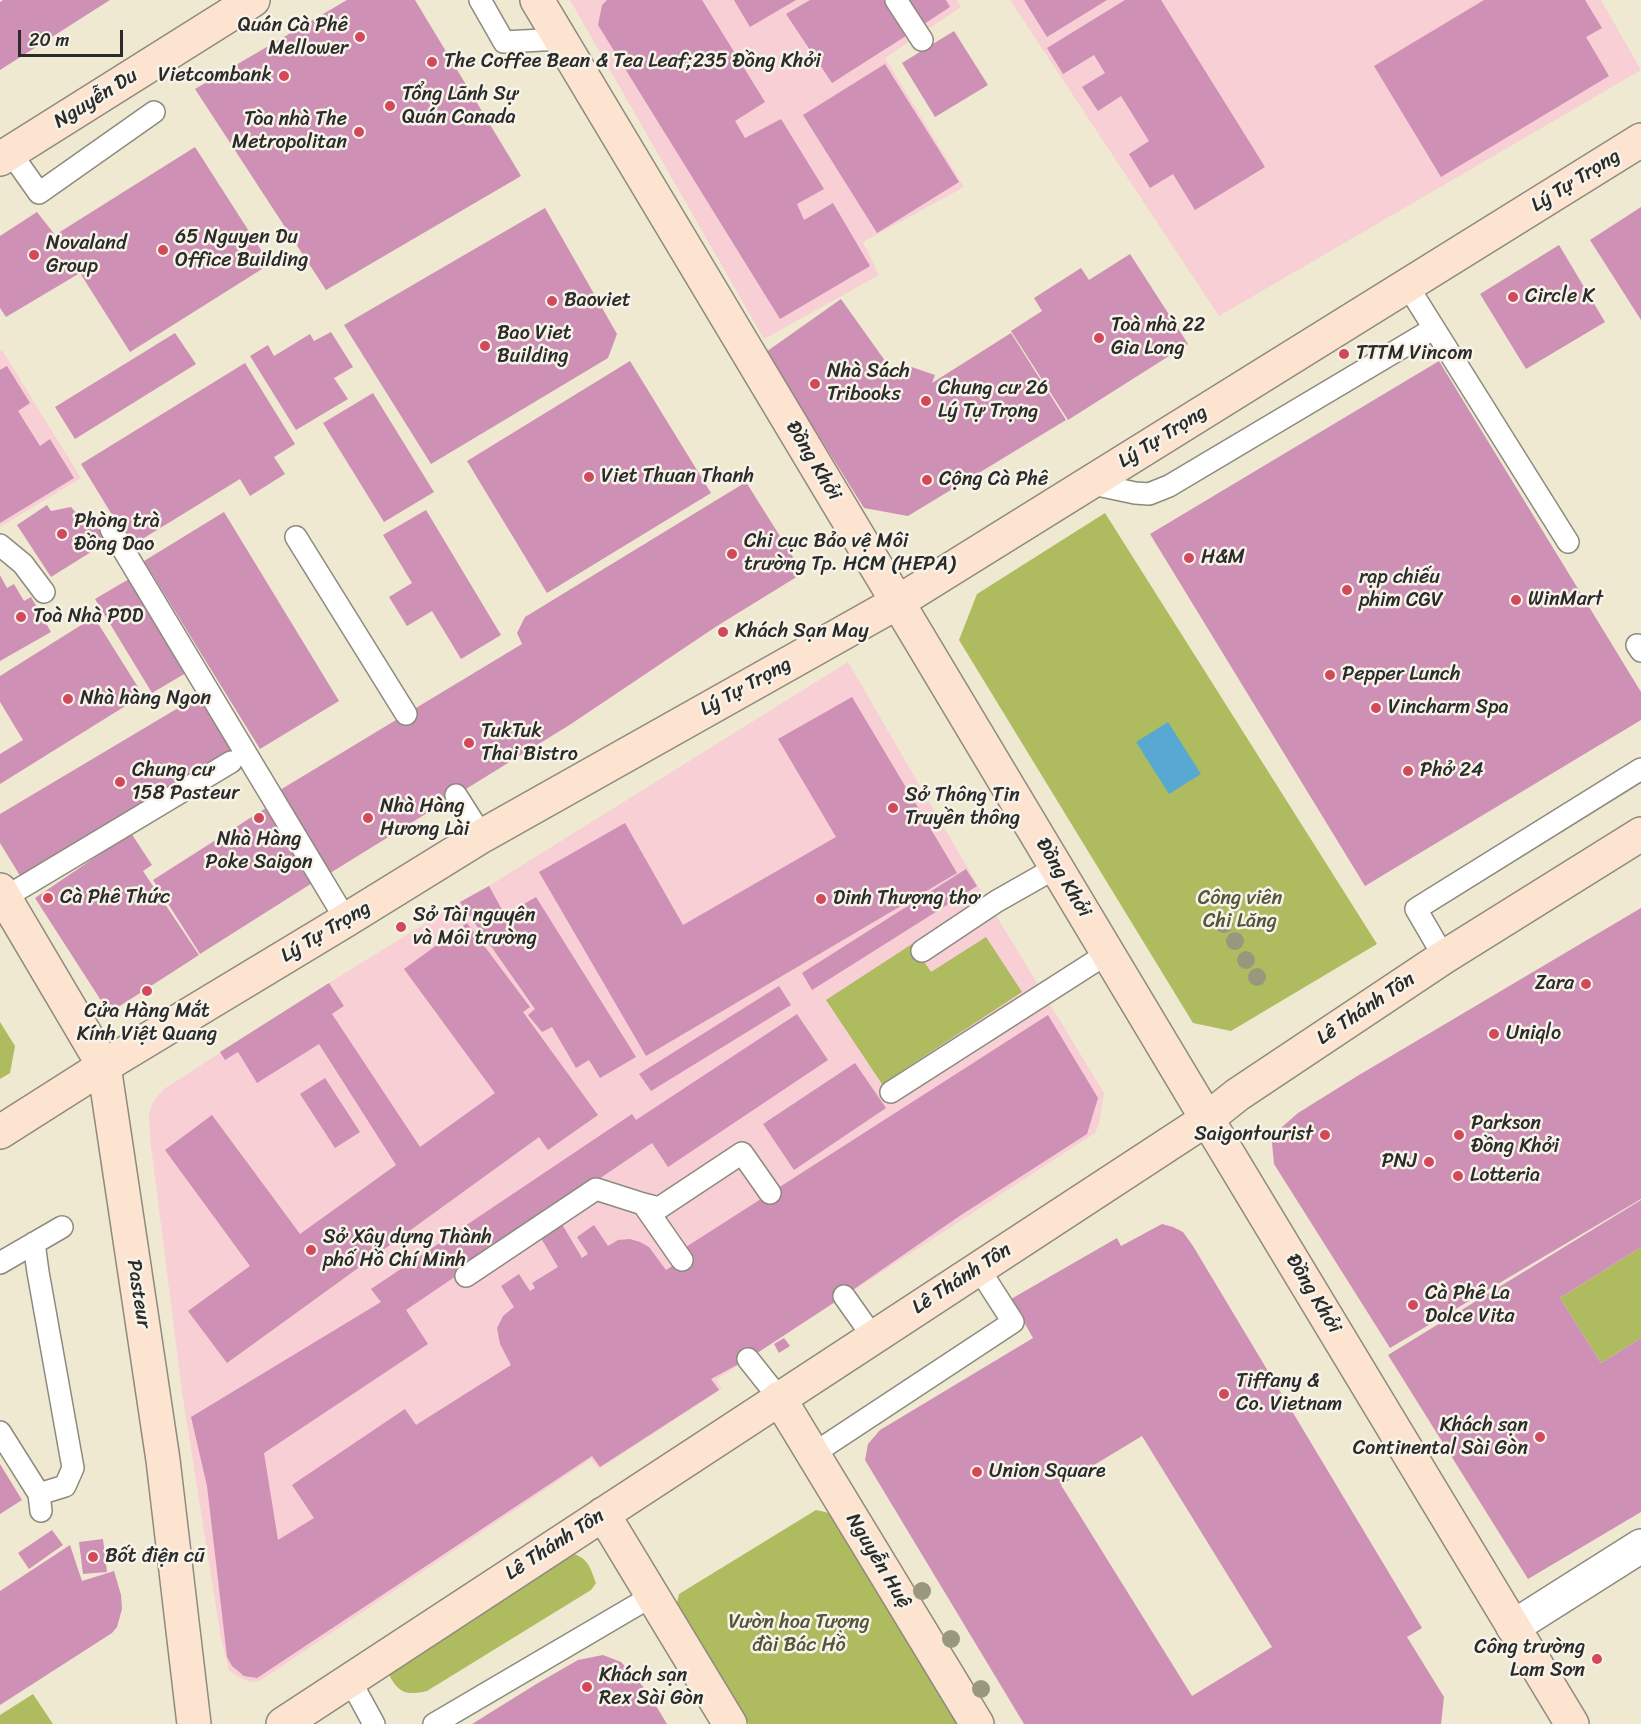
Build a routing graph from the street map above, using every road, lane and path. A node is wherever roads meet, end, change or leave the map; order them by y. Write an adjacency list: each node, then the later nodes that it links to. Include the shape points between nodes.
1 (253, 0): 9 (street, Nguyễn Du)
2 (480, 0): 5 (lane, via 504,42)
3 (537, 0): 5 (street, Ðồng Khởi)
4 (896, 0): 6 (lane)
5 (561, 39): 18 (street, Ðồng Khởi)
6 (922, 40)
7 (154, 112): 9 (lane, via 39,193)
8 (1641, 140): 10 (street, Lý Tự Trọng)
9 (5, 156)
10 (1407, 285): 11 (lane); 12 (street, Lý Tự Trọng)
11 (1433, 329): 12 (lane, via 1169,486 1149,494 1135,494); 15 (lane)
12 (1088, 483): 18 (street, Lý Tự Trọng)
13 (111, 529): 27 (lane)
14 (296, 537): 19 (lane)
15 (1568, 543)
16 (0, 544): 17 (lane, via 23,564)
17 (44, 592)
18 (898, 602): 24 (street, Lý Tự Trọng); 25 (street, Ðồng Khởi)
19 (406, 714)
20 (231, 762): 26 (lane)
21 (1641, 769): 30 (lane, via 1416,909)
22 (456, 795): 24 (lane)
23 (1641, 834): 30 (street, Lê Thánh Tôn)
24 (482, 836): 27 (street, Lý Tự Trọng)
25 (1057, 867): 28 (lane); 29 (street, Ðồng Khởi)
26 (2, 894): 31 (street, Pasteur)
27 (346, 920): 31 (street, Lý Tự Trọng)
28 (922, 951)
29 (1108, 953): 32 (lane); 33 (street, Ðồng Khởi)
30 (1444, 957): 33 (street, Lê Thánh Tôn)
31 (104, 1066): 34 (street, Lý Tự Trọng); 54 (street, Pasteur, via 163,1460)
32 (891, 1092)
33 (1207, 1119): 41 (street, Lê Thánh Tôn); 52 (street, Ðồng Khởi)
34 (0, 1132)
35 (770, 1194): 36 (lane, via 742,1153 659,1208)
36 (642, 1204): 39 (lane); 42 (lane, via 596,1189)
37 (62, 1227): 38 (lane)
38 (34, 1243): 40 (lane); 47 (lane, via 73,1467 65,1486 40,1502)
39 (682, 1260)
40 (0, 1263)
41 (979, 1269): 44 (street, Lê Thánh Tôn); 48 (lane, via 1014,1322)
42 (466, 1276)
43 (844, 1296): 44 (lane)
44 (873, 1337): 46 (street, Lê Thánh Tôn)
45 (748, 1359): 46 (lane)
46 (779, 1398): 48 (street, Nguyễn Huệ); 49 (street, Lê Thánh Tôn)
47 (0, 1432)
48 (813, 1454): 59 (street, Nguyễn Huệ)
49 (603, 1514): 51 (street); 53 (street, Lê Thánh Tôn)
50 (1641, 1546): 52 (street)
51 (652, 1596): 57 (lane); 58 (street)
52 (1514, 1628): 60 (street, Ðồng Khởi)
53 (350, 1680): 55 (street, Lê Thánh Tôn); 56 (lane)
54 (194, 1724)
55 (282, 1724)
56 (374, 1724)
57 (434, 1724)
58 (730, 1724)
59 (977, 1724)
60 (1572, 1724)

